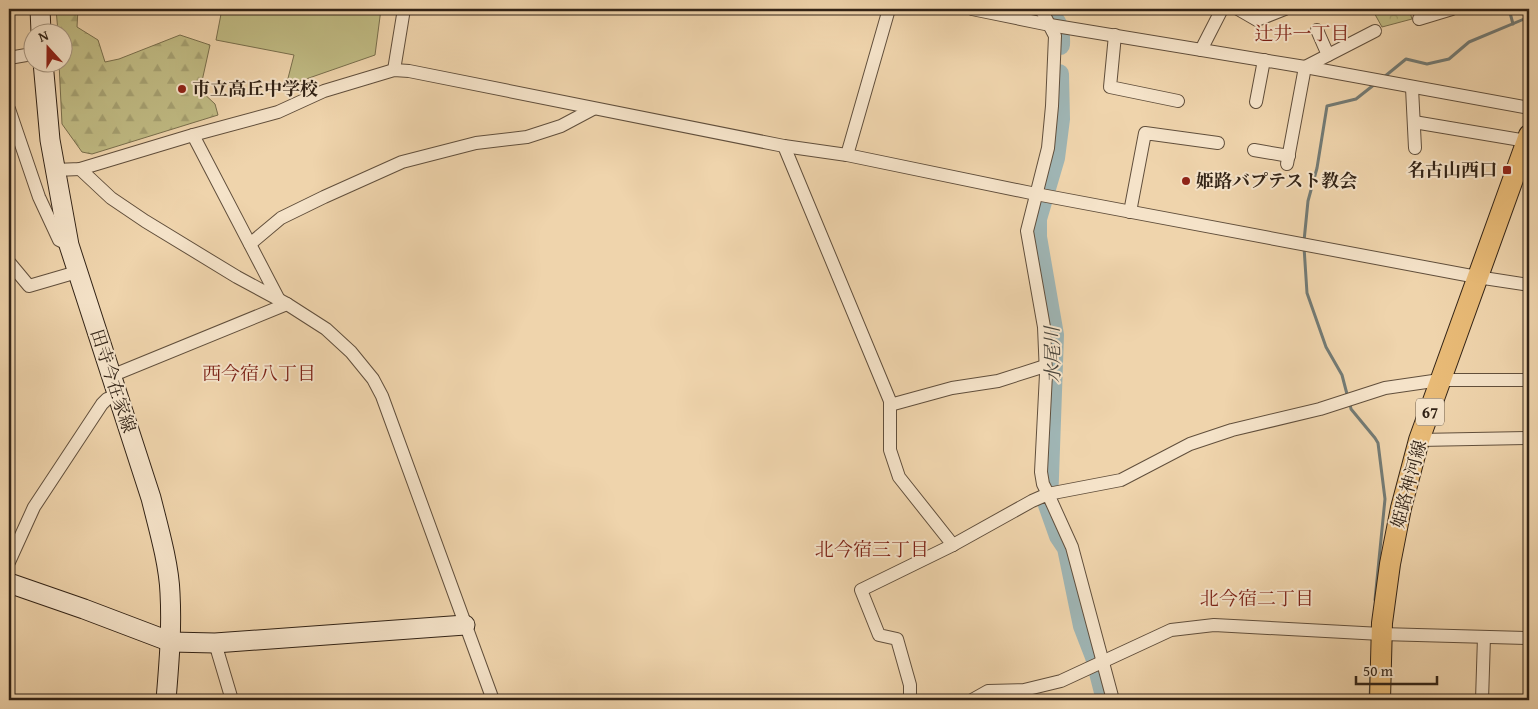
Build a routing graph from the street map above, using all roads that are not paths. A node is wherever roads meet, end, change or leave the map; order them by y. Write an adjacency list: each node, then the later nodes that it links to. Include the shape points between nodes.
1 (40, 9): 11 (main road)
2 (404, 9): 22 (street)
3 (889, 9): 37 (street)
4 (972, 9): 12 (street)
5 (1040, 9): 12 (street)
6 (1222, 9): 16 (street)
7 (1238, 9): 8 (street, via 1257,20)
8 (1285, 9)
9 (1452, 9): 10 (street)
10 (1419, 19)
11 (41, 22)
12 (1050, 25): 15 (street); 40 (street, via 1054,36 1052,106 1048,148)
13 (1317, 30): 17 (street)
14 (1375, 30): 17 (street)
15 (1115, 35): 16 (street); 25 (street, via 1110,87)
16 (1201, 50): 20 (street)
17 (1328, 55): 21 (street)
18 (22, 56): 19 (street)
19 (9, 58)
20 (1264, 60): 21 (street); 26 (street)
21 (1305, 67): 24 (street); 36 (street, via 1288,160)
22 (394, 70): 29 (street); 31 (street, via 324,91 278,112)
23 (44, 72): 39 (main road, 田寺今在家線)
24 (1412, 88): 27 (street); 30 (street)
25 (1178, 101)
26 (1256, 102)
27 (1529, 108)
28 (9, 109): 43 (street, via 39,197 59,240)
29 (593, 109): 34 (street); 42 (street, via 561,126 527,137 476,144 402,162 281,218)
30 (1414, 122): 32 (street); 35 (street)
31 (193, 135): 38 (street); 42 (street)
32 (1528, 138): 46 (main road, 姫路神河線 / 67)
33 (1218, 143): 41 (street, via 1145,133)
34 (784, 146): 37 (street); 54 (street)
35 (1415, 148)
36 (1254, 150)
37 (847, 155): 40 (street)
38 (80, 169): 39 (street); 48 (street, via 111,198 145,221)
39 (55, 170): 43 (main road, 田寺今在家線)
40 (1036, 194): 41 (street); 49 (street, via 1027,232 1044,327)
41 (1130, 212): 46 (street)
42 (250, 244): 48 (street)
43 (69, 245): 45 (main road, 田寺今在家線)
44 (9, 262): 45 (street, via 29,286)
45 (77, 272): 50 (main road, 田寺今在家線)
46 (1477, 277): 47 (street); 51 (main road, 姫路神河線 / 67)
47 (1529, 285)
48 (283, 301): 50 (street); 61 (street, via 326,329 373,379)
49 (1045, 366): 54 (street, via 998,381 952,388); 57 (street, via 1041,472)
50 (111, 376): 53 (main road, 田寺今在家線)
51 (1440, 380): 52 (street); 56 (main road, 姫路神河線 / 67); 57 (street, via 1385,388 1320,409 1232,430 1190,444 1121,480)
52 (1529, 380)
53 (118, 395): 59 (street, via 102,404 34,507); 65 (main road, 田寺今在家線, via 159,530 170,591)
54 (890, 405): 58 (street, via 890,450 900,477)
55 (1529, 438): 56 (street)
56 (1420, 440): 62 (main road, 姫路神河線 / 67, via 1397,526)
57 (1048, 494): 58 (street); 67 (street, via 1072,548)
58 (953, 545): 71 (street, via 861,590 879,635 897,639 910,685)
59 (9, 562)
60 (9, 583): 65 (main road)
61 (465, 625): 66 (main road); 70 (street)
62 (1381, 634): 63 (street); 67 (street, via 1214,625 1170,630); 74 (main road, 姫路神河線 / 67)
63 (1484, 637): 64 (street); 75 (street)
64 (1529, 638)
65 (171, 642): 66 (main road); 68 (main road, 田寺今在家線)
66 (215, 643): 69 (street)
67 (1096, 664): 72 (street, via 1061,682 1024,690 988,691); 73 (street)
68 (166, 700)
69 (232, 700)
70 (493, 700)
71 (910, 700)
72 (972, 700)
73 (1113, 700)
74 (1380, 700)
75 (1482, 700)

